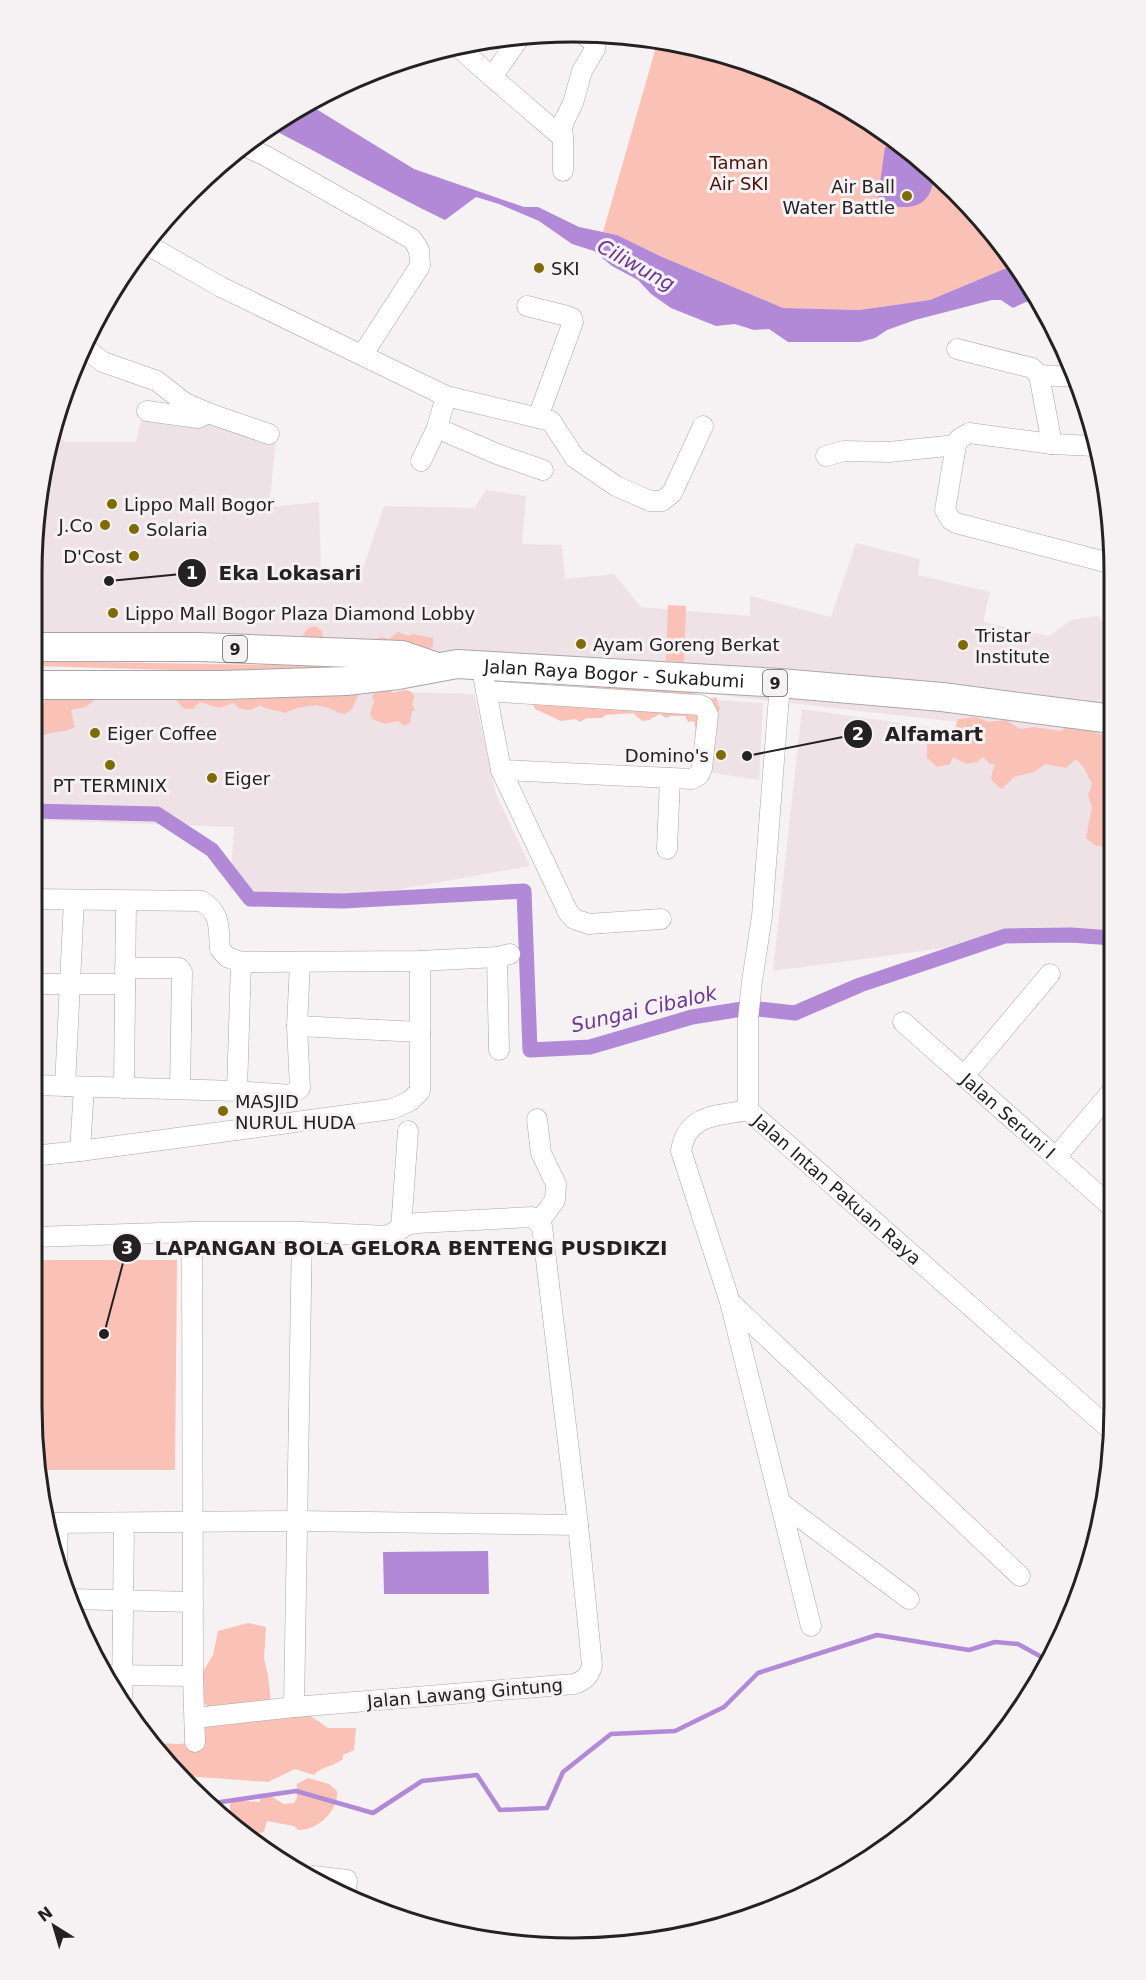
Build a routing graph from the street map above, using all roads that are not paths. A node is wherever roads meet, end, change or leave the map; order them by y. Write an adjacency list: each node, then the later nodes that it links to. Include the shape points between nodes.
1 (594, 43): 5 (street, via 562,127)
2 (514, 46): 4 (street)
3 (465, 53): 4 (street)
4 (492, 77): 5 (street)
5 (563, 138): 7 (street)
6 (253, 150): 12 (street, via 418,245 420,266)
7 (563, 171)
8 (153, 248): 12 (street, via 221,287)
9 (527, 306): 18 (street, via 567,316 573,322)
10 (957, 349): 13 (street, via 1032,368)
11 (91, 352): 17 (street, via 103,362 158,381 185,403)
12 (363, 354): 15 (street)
13 (1039, 375): 14 (street); 23 (street)
14 (1066, 376)
15 (446, 396): 18 (street); 20 (street)
16 (147, 411): 17 (street, via 198,418)
17 (208, 413): 21 (street)
18 (538, 417): 19 (street, via 550,421 575,458 593,472 650,501 662,501 672,493)
19 (704, 426)
20 (437, 428): 26 (street); 27 (street)
21 (269, 434)
22 (956, 444): 23 (street, via 969,433); 25 (street, via 889,452 844,451); 28 (street, via 945,510 951,520)
23 (1052, 444): 24 (street)
24 (1088, 446)
25 (826, 456)
26 (421, 461)
27 (543, 470)
28 (1104, 561)
29 (42, 647): 30 (highway, Jalan Raya Bogor - Sukabumi / 9, via 200,647)
30 (400, 665): 31 (highway, Jalan Raya Bogor - Sukabumi / 9, via 457,664); 33 (highway, Jalan Raya Bogor - Sukabumi / 9, via 346,681 223,686)
31 (484, 678): 32 (highway, Jalan Raya Bogor - Sukabumi / 9); 35 (street); 36 (street, via 704,707 708,715 701,772 692,779)
32 (780, 683): 34 (highway, Jalan Raya Bogor - Sukabumi / 9); 60 (street, Jalan Intan Pakuan Raya, via 762,916 748,1020)
33 (42, 685)
34 (1104, 714)
35 (501, 770): 36 (street); 41 (street, via 574,919 589,924)
36 (670, 778): 37 (street)
37 (667, 849)
38 (42, 899): 39 (street)
39 (74, 900): 40 (street); 48 (street)
40 (126, 902): 43 (street, via 201,901 217,917 220,949 227,957); 46 (street)
41 (661, 919)
42 (420, 961): 44 (street); 51 (street); 52 (street, via 503,956)
43 (241, 962): 44 (street); 58 (street)
44 (300, 963): 50 (street)
45 (1050, 974): 53 (street)
46 (125, 976): 48 (street); 56 (street); 57 (street, via 179,968 182,972)
47 (42, 984): 48 (street)
48 (70, 984): 55 (street)
49 (903, 1022): 53 (street, Jalan Seruni I)
50 (297, 1026): 51 (street); 58 (street, via 300,1088 296,1093)
51 (420, 1032): 63 (street, via 420,1091 411,1101 392,1109)
52 (499, 1050)
53 (964, 1076): 65 (street, Jalan Seruni I)
54 (42, 1085): 55 (street)
55 (74, 1087): 56 (street); 63 (street)
56 (124, 1088): 57 (street)
57 (180, 1089): 58 (street)
58 (237, 1091)
59 (1104, 1101): 65 (street)
60 (748, 1110): 72 (street, via 702,1119 687,1132 681,1151); 73 (street, Jalan Intan Pakuan Raya)
61 (537, 1119): 67 (street, via 541,1153 556,1184 555,1200)
62 (408, 1131): 68 (street)
63 (80, 1151): 64 (street)
64 (42, 1155)
65 (1056, 1157): 66 (street, Jalan Seruni I)
66 (1104, 1200)
67 (539, 1222): 68 (street, via 531,1217 429,1222 412,1223); 79 (street, Jalan Lawang Gintung)
68 (401, 1229): 70 (street, via 387,1236)
69 (192, 1232): 70 (street); 71 (street); 76 (street)
70 (302, 1232): 75 (street)
71 (42, 1237)
72 (730, 1302): 74 (street); 80 (street)
73 (1104, 1424)
74 (782, 1504): 82 (street); 85 (street)
75 (297, 1521): 76 (street); 79 (street); 88 (street)
76 (194, 1522): 78 (street); 84 (street)
77 (54, 1523): 78 (street)
78 (124, 1523): 83 (street)
79 (578, 1525): 88 (street, Jalan Lawang Gintung, via 592,1665 582,1682)
80 (1020, 1576)
81 (78, 1599): 83 (street)
82 (909, 1599)
83 (123, 1600): 84 (street); 86 (street)
84 (193, 1602): 87 (street)
85 (812, 1626)
86 (116, 1675): 87 (street)
87 (193, 1676): 89 (street)
88 (294, 1707): 89 (street, Jalan Lawang Gintung)
89 (195, 1718): 90 (street)
90 (195, 1742)
91 (328, 1878): 92 (street, via 347,1880)
92 (346, 1887)

